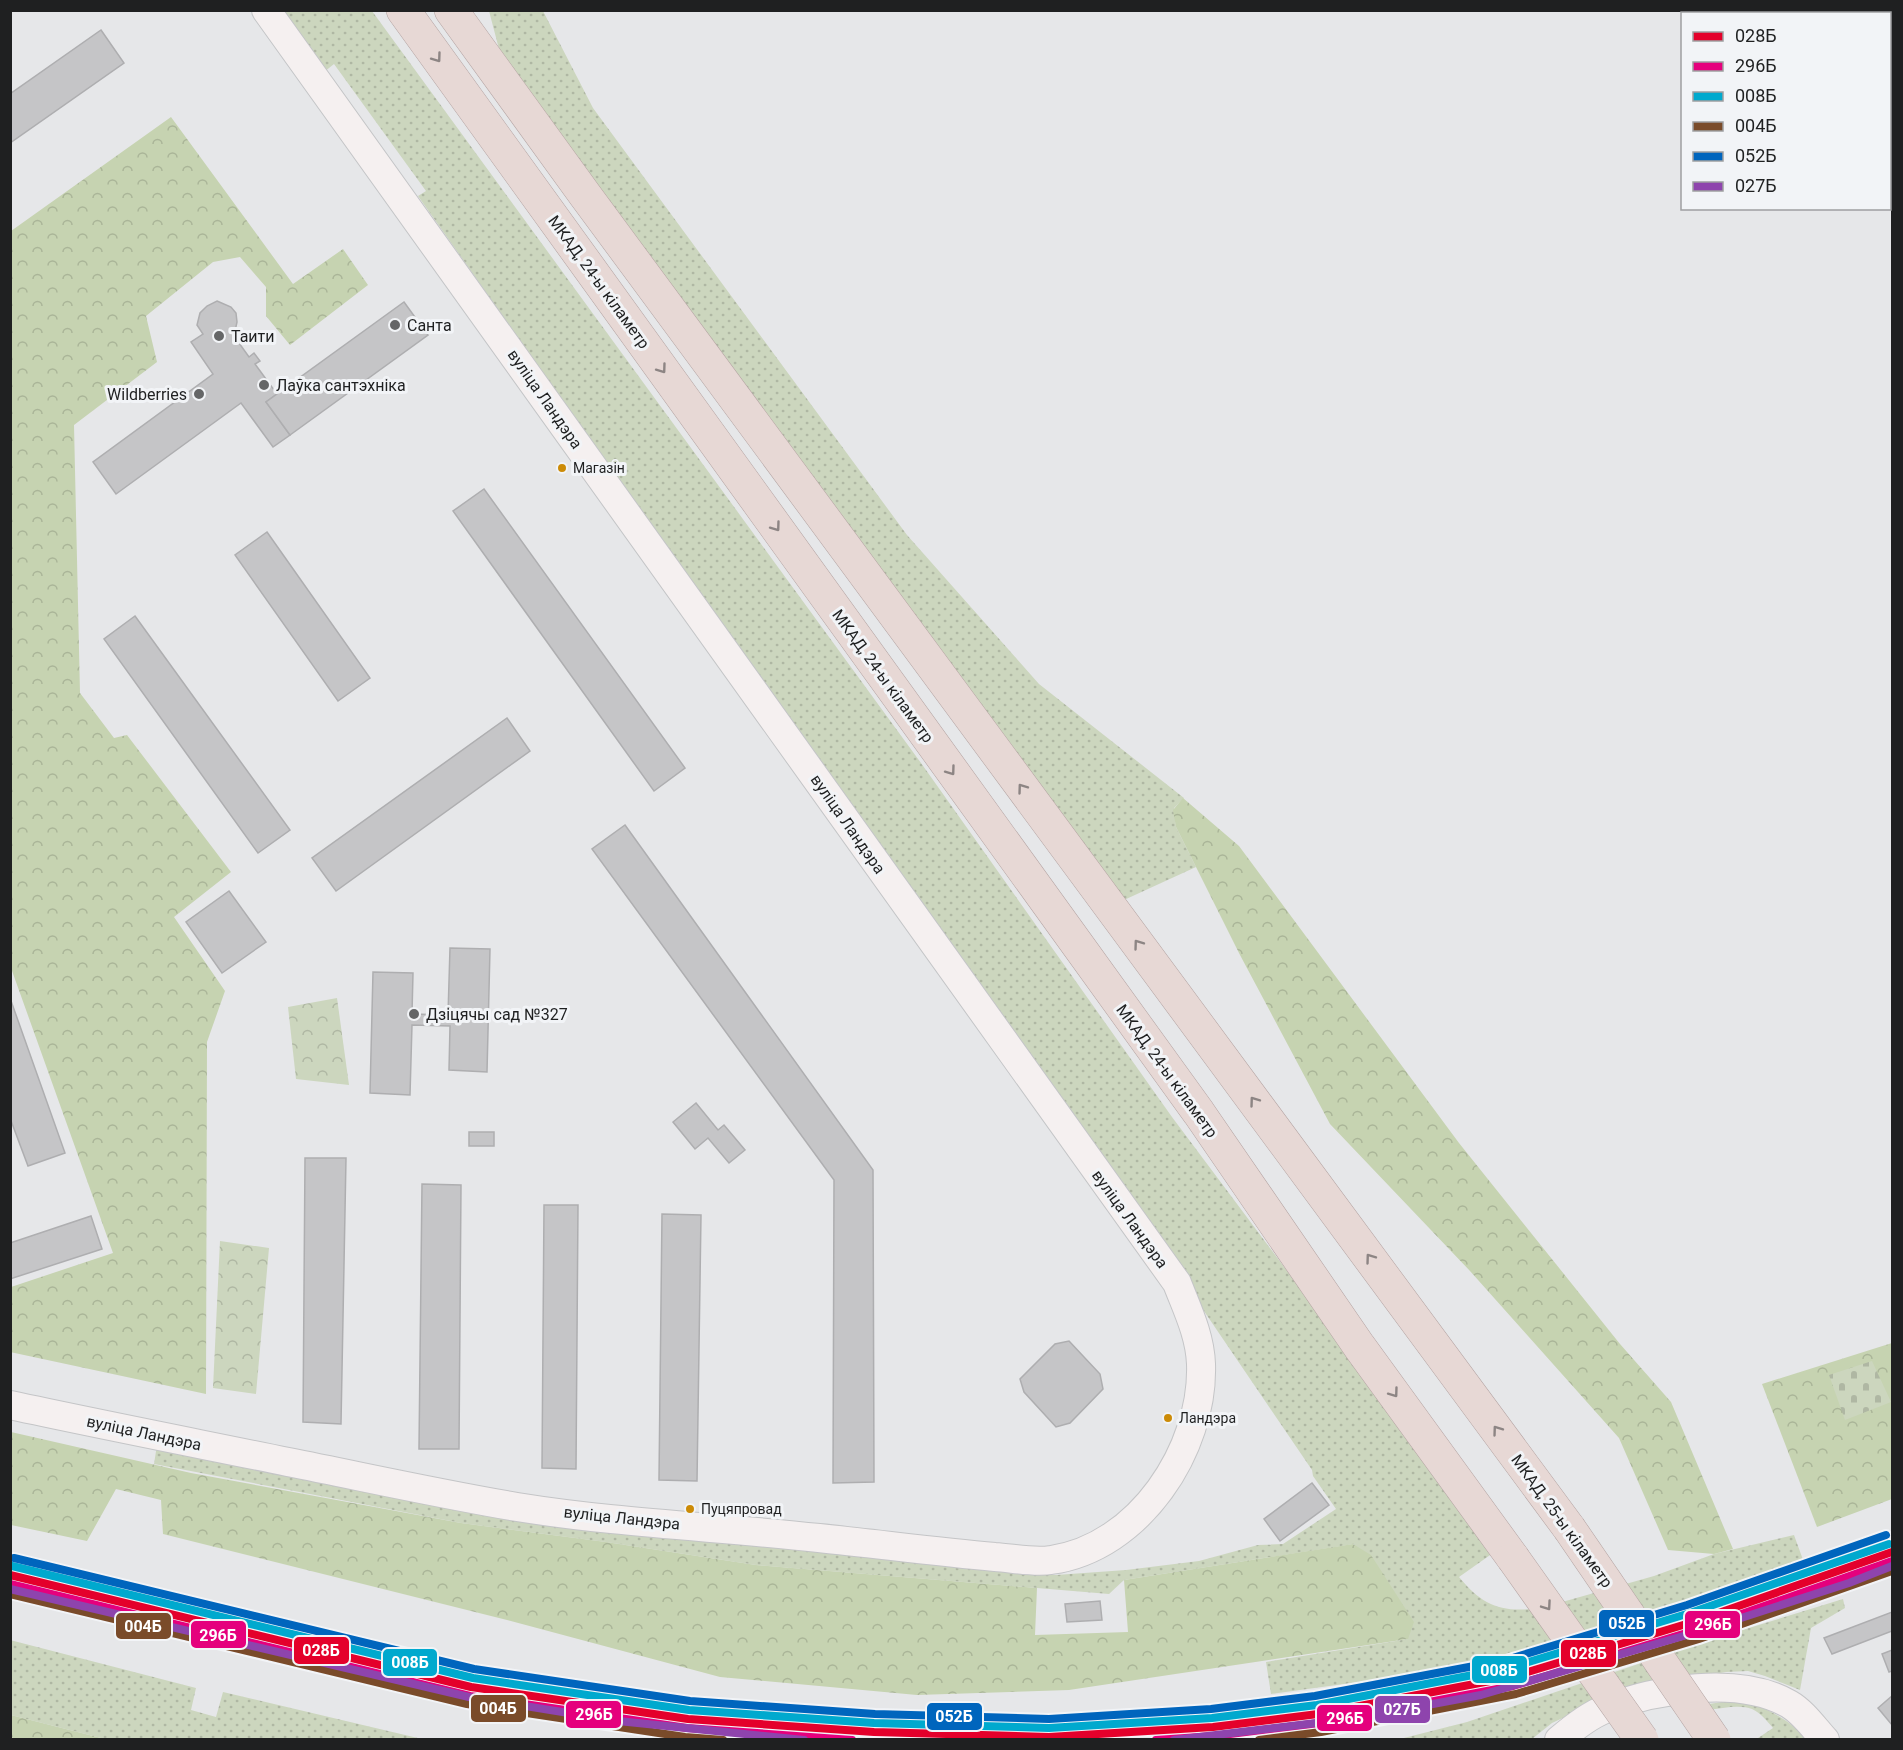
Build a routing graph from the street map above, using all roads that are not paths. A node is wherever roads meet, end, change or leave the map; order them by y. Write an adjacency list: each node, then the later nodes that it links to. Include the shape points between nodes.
1 (266, 10): 4 (street, вуліца Ландэра, via 1177,1283 1197,1337 1200,1390 1183,1451 1152,1498 1114,1537 1088,1550 1050,1561 519,1507)
2 (403, 10): 6 (highway, МКАД, 24-ы кіламетр, one-way to 6, bridge, via 1198,1113)
3 (451, 10): 7 (highway, МКАД, 25-ы кіламетр, one-way to 3, bridge, via 1569,1528)
4 (10, 1405)
5 (1561, 1740): 8 (street, via 1587,1718 1605,1709 1694,1687 1771,1695 1791,1705)
6 (1641, 1740)
7 (1714, 1740)
8 (1825, 1740)

